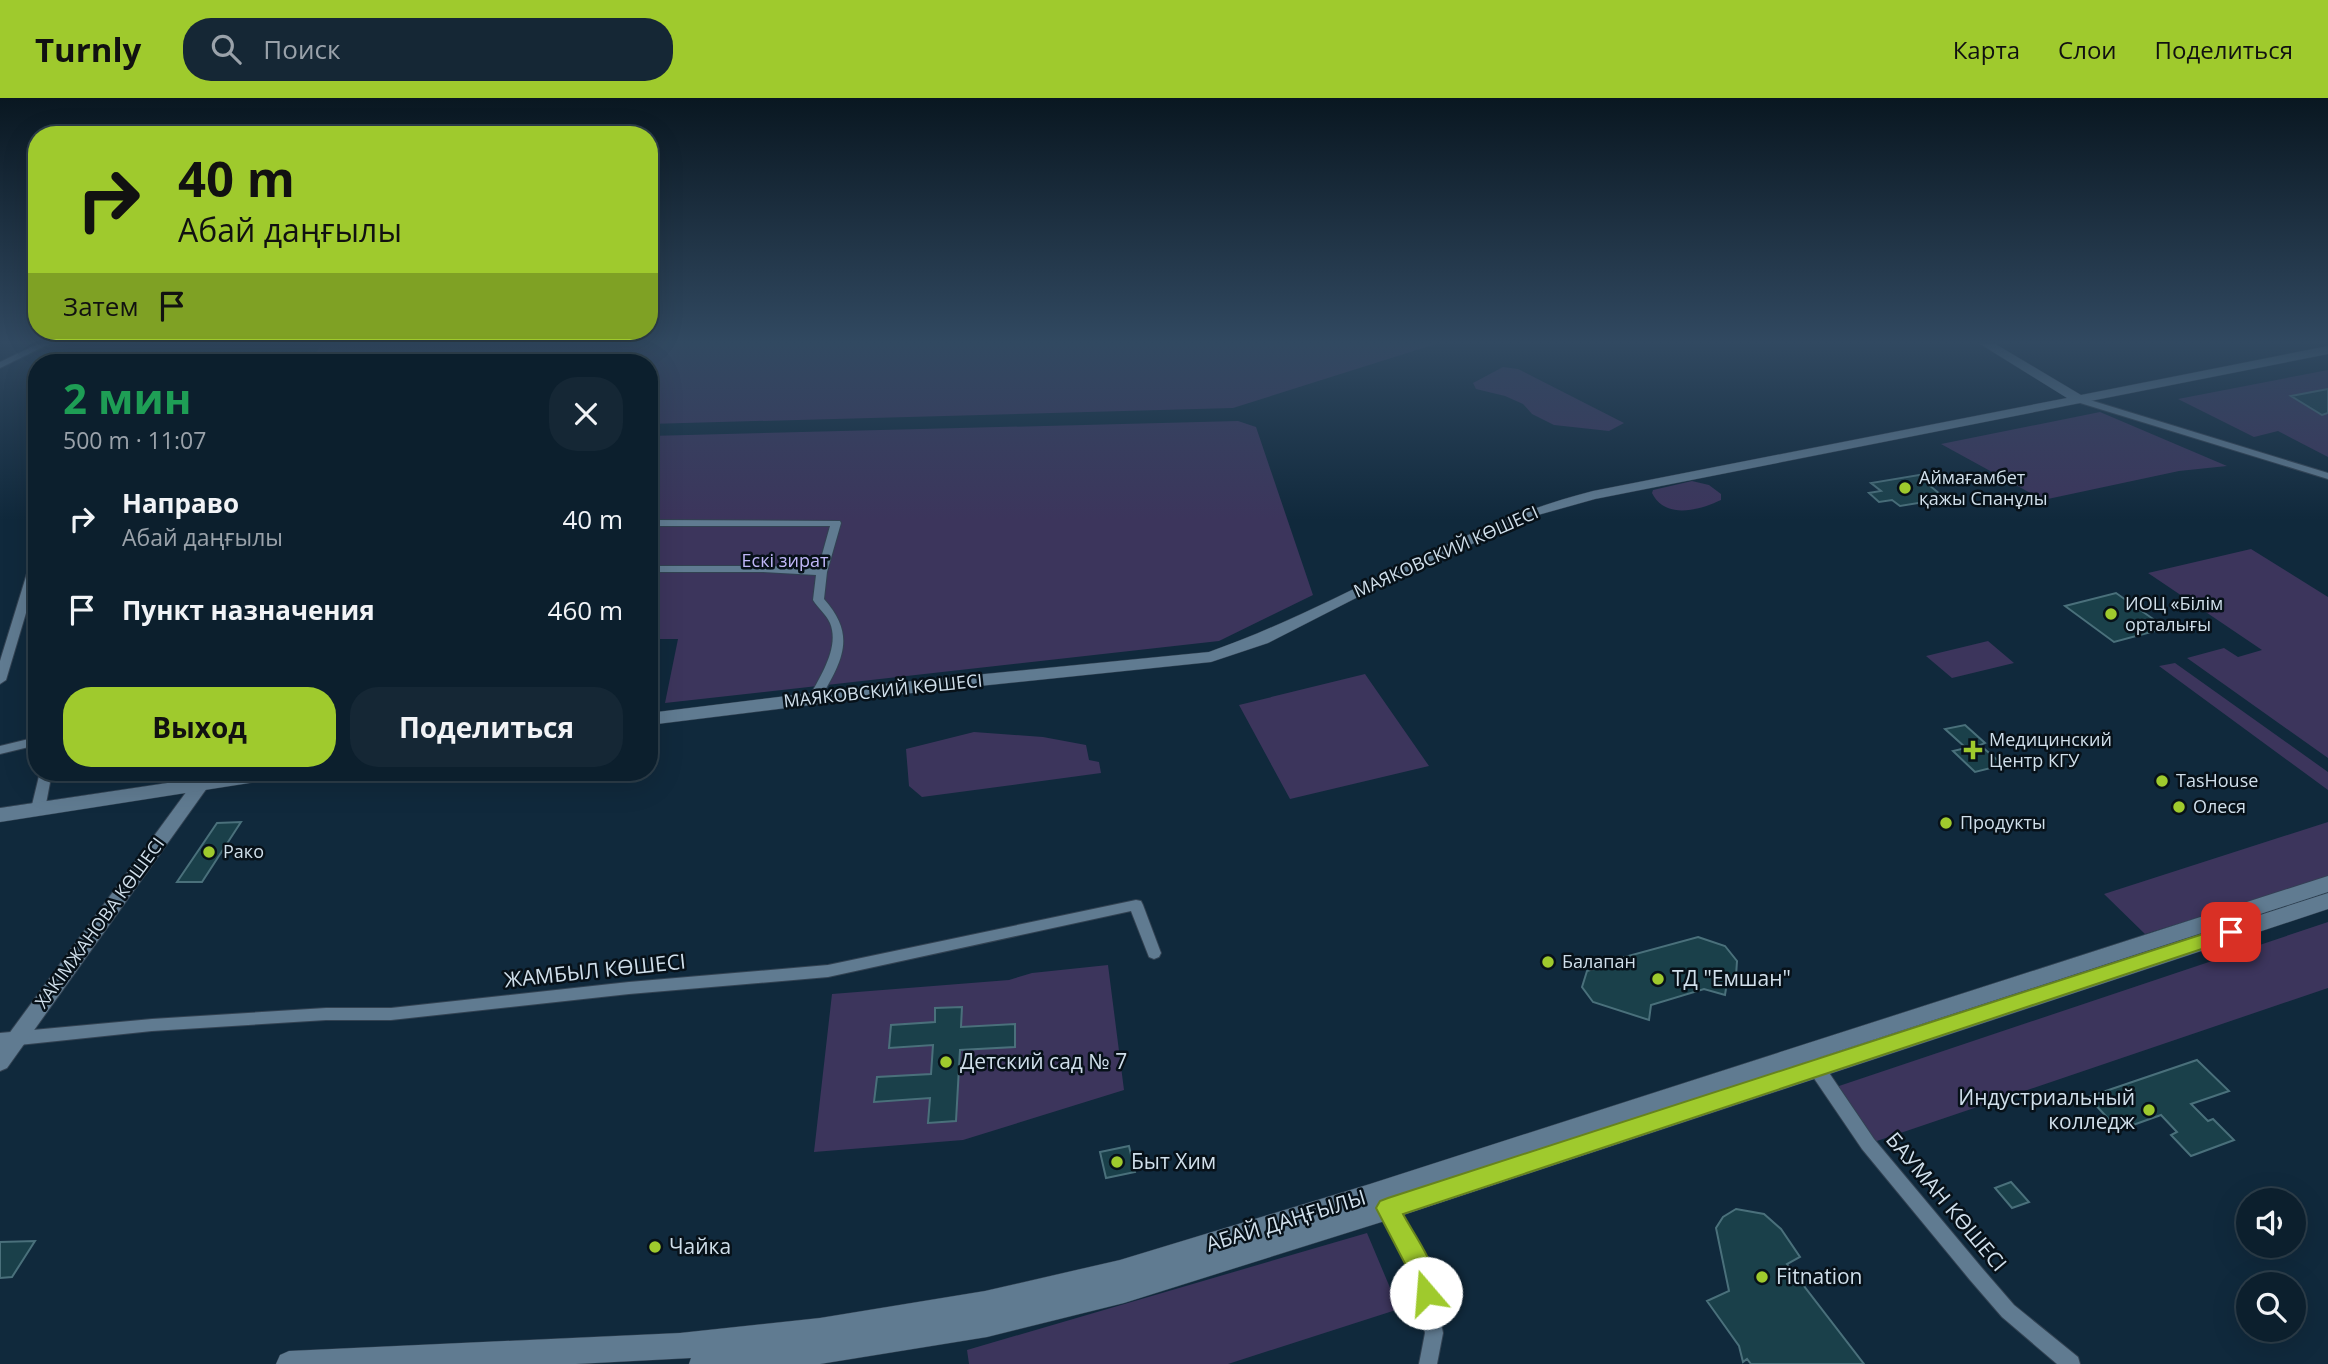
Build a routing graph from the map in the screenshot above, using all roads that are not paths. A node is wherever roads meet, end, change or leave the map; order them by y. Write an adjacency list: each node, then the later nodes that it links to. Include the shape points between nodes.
1 (2074, 401): 9 (main road, МАЯКОВСКИЙ КӨШЕСІ, via 1630,485 1533,512 1394,573 1262,639 1211,656)
2 (2084, 401): 3 (street)
3 (2328, 476)
4 (658, 523): 6 (street, via 836,523)
5 (658, 569): 6 (street, via 765,565)
6 (822, 572): 9 (street, via 818,600 834,614 841,645)
7 (28, 587): 8 (street)
8 (0, 680)
9 (815, 698): 10 (main road, МАЯКОВСКИЙ КӨШЕСІ)
10 (658, 718)
11 (28, 743): 12 (street)
12 (0, 750)
13 (44, 781): 16 (street)
14 (216, 781): 15 (main road)
15 (201, 783): 16 (main road); 21 (street, ХАКІМЖАНОВА КӨШЕСІ)
16 (38, 809): 17 (main road)
17 (0, 815)
18 (2328, 884): 22 (main road, АБАЙ ДАҢҒЫЛЫ)
19 (2328, 901): 22 (main road, АБАЙ ДАҢҒЫЛЫ)
20 (1154, 953): 21 (street, ЖАМБЫЛ КӨШЕСІ, via 1136,905 828,971 391,1014 164,1024)
21 (8, 1040): 23 (street, ХАКІМЖАНОВА КӨШЕСІ)
22 (1812, 1059): 24 (main road, АБАЙ ДАҢҒЫЛЫ); 28 (street, БАУМАН КӨШЕСІ, via 1881,1160 1984,1283 2008,1311)
23 (0, 1062)
24 (1379, 1202): 25 (main road, АБАЙ ДАҢҒЫЛЫ, via 985,1304 820,1331 680,1346); 26 (main road, АБАЙ ДАҢҒЫЛЫ, via 1124,1290 987,1324); 27 (street, via 1422,1273 1434,1334)
25 (289, 1364)
26 (702, 1364)
27 (1427, 1364)
28 (2071, 1364)

